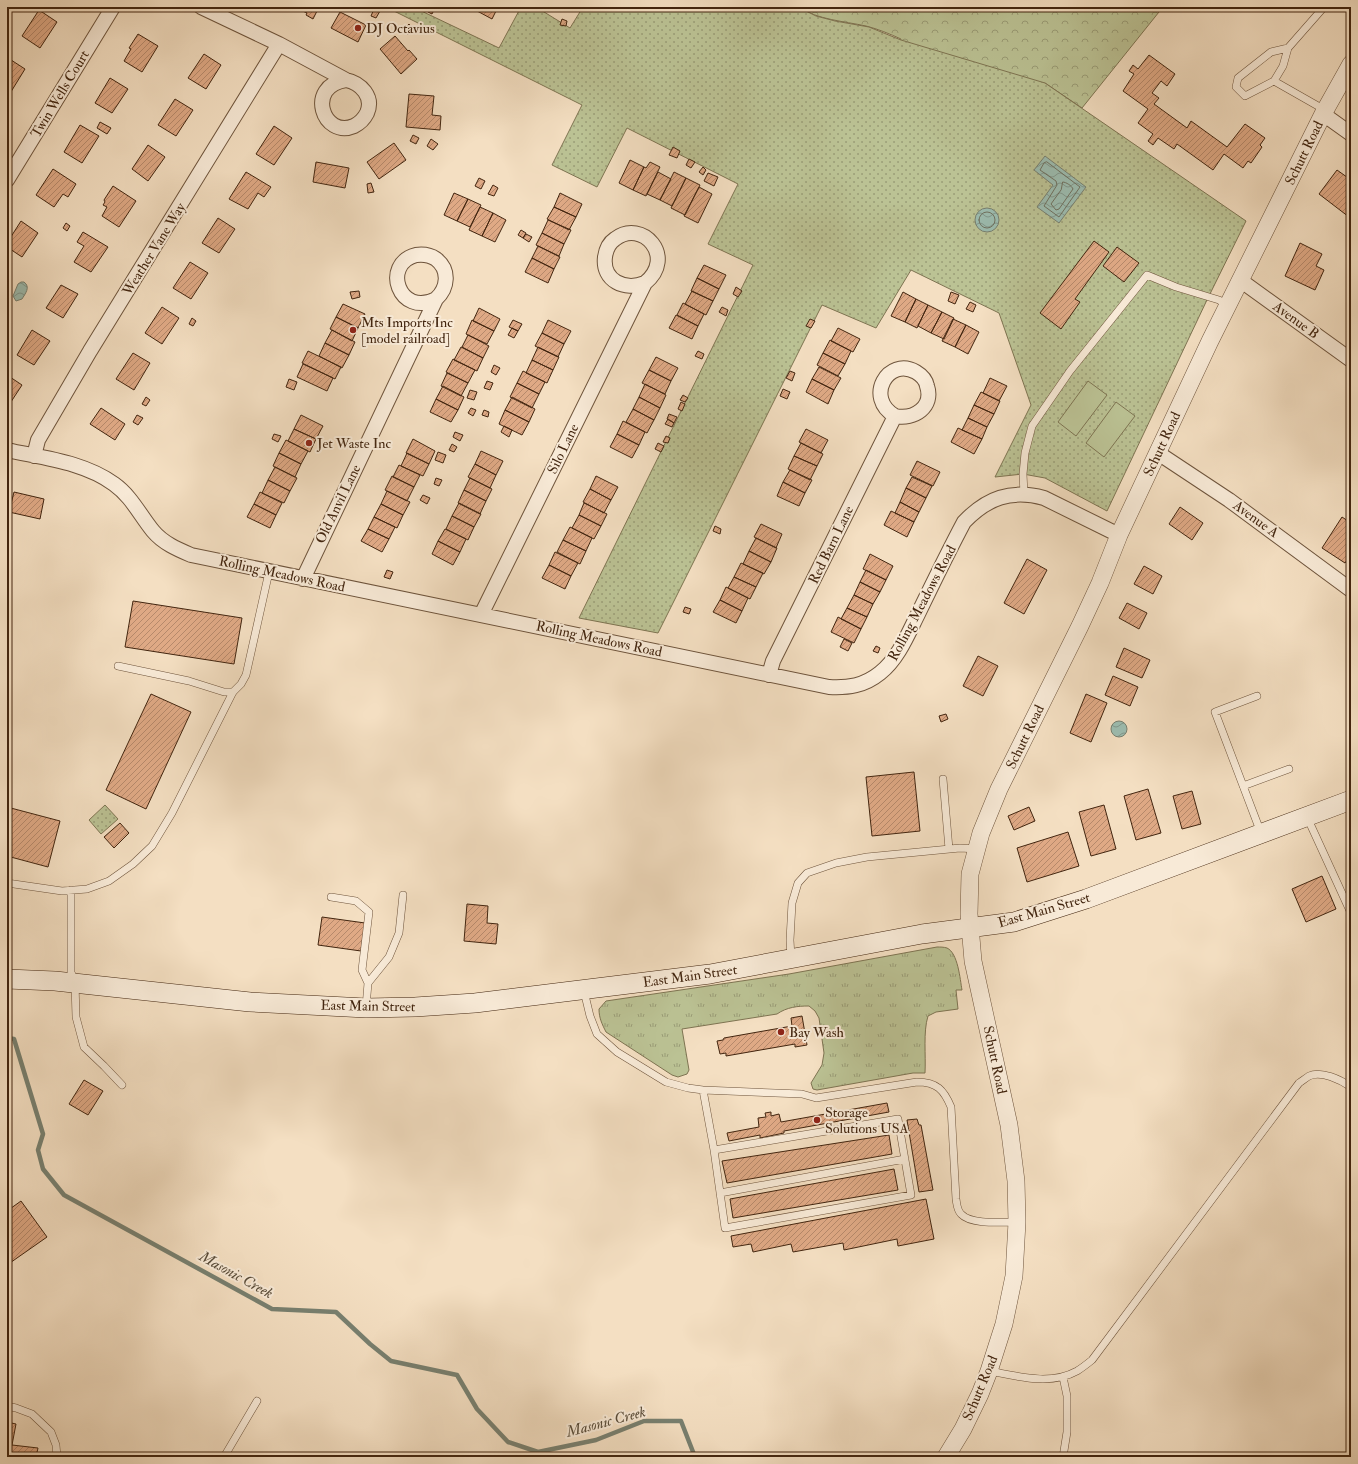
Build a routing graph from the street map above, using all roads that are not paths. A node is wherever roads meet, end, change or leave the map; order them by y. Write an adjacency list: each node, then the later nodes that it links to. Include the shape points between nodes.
1 (113, 7): 11 (street, Twin Wells Court)
2 (201, 7): 4 (street)
3 (1324, 7): 5 (lane)
4 (279, 44): 7 (street); 20 (street, Weather Vane Way, via 86,358 38,440)
5 (1288, 48): 8 (lane, via 1283,66); 8 (lane, via 1271,52 1238,78 1236,87 1245,96)
6 (1351, 64): 9 (street, Schutt Road)
7 (346, 80)
8 (1274, 81): 9 (lane)
9 (1324, 112): 10 (street); 12 (street, Schutt Road)
10 (1351, 134)
11 (7, 180)
12 (1240, 280): 15 (street, Schutt Road); 16 (street, Avenue B)
13 (645, 283): 26 (street, Silo Lane)
14 (436, 299): 24 (street, Old Anvil Lane)
15 (1228, 305): 19 (street, Schutt Road); 21 (lane, via 1146,275 1070,371 1032,426 1025,453)
16 (1351, 360)
17 (895, 416): 28 (street, Red Barn Lane)
18 (7, 450): 20 (street, Rolling Meadows Road)
19 (1158, 453): 22 (street, Schutt Road); 25 (street, Avenue A, via 1229,500)
20 (34, 456): 23 (street, Rolling Meadows Road, via 95,472 115,484 153,531 174,548 191,555)
21 (1024, 494): 22 (street, Rolling Meadows Road, via 1053,501); 28 (street, Rolling Meadows Road, via 992,500 973,512 964,522 904,642 891,663 878,675 865,683 846,688)
22 (1120, 535): 38 (street, Schutt Road, via 1083,619 1000,789)
23 (269, 572): 24 (street, Rolling Meadows Road); 29 (lane, via 246,675)
24 (303, 579): 26 (street, Rolling Meadows Road)
25 (1351, 590)
26 (481, 615): 28 (street, Rolling Meadows Road)
27 (118, 666): 29 (lane)
28 (768, 675)
29 (233, 692): 40 (lane, via 172,813 152,846 109,882 87,889)
30 (1257, 696): 33 (lane, via 1215,712)
31 (1289, 769): 33 (lane)
32 (943, 779): 37 (lane)
33 (1243, 786): 36 (lane)
34 (1351, 800): 35 (main road, East Main Street)
35 (1307, 816): 36 (main road, East Main Street); 43 (lane)
36 (1261, 833): 44 (main road, East Main Street, via 1086,899 1014,922)
37 (949, 849): 38 (lane); 45 (lane, via 859,859 836,863 807,873 798,883 792,903)
38 (977, 849): 44 (street, Schutt Road, via 970,874)
39 (7, 883): 40 (lane)
40 (71, 890): 47 (lane, via 71,972)
41 (403, 895): 48 (lane, via 399,933 389,957)
42 (332, 897): 48 (lane, via 356,901 369,912 362,970)
43 (1351, 913)
44 (970, 928): 45 (main road, East Main Street, via 922,934); 57 (street, Schutt Road, via 973,961 1009,1125)
45 (791, 959): 49 (main road, East Main Street, via 710,974)
46 (7, 978): 47 (main road, East Main Street)
47 (75, 983): 50 (main road, East Main Street, via 250,1002); 51 (lane, via 76,1017 84,1047)
48 (368, 983): 50 (lane)
49 (584, 991): 50 (main road, East Main Street, via 475,1003); 53 (lane, via 597,1034 617,1052 666,1082)
50 (366, 1008)
51 (122, 1086)
52 (1351, 1087): 59 (lane, via 1340,1079 1326,1076 1311,1075 1299,1083 1092,1360 1078,1371)
53 (703, 1090): 54 (lane); 57 (lane, via 802,1094 816,1098 917,1082 935,1085 942,1090 951,1107 956,1200 960,1214 975,1221)
54 (714, 1150): 55 (lane, via 898,1119); 56 (lane)
55 (904, 1160): 56 (lane); 56 (lane, via 911,1195 903,1197 725,1228)
56 (720, 1193)
57 (1018, 1222): 58 (street, Schutt Road, via 1014,1276 1004,1324)
58 (989, 1371): 59 (lane, via 1034,1379); 64 (street, Schutt Road, via 963,1429)
59 (1064, 1377): 65 (lane, via 1067,1432)
60 (257, 1401): 63 (lane)
61 (7, 1406): 62 (lane, via 32,1414 51,1432)
62 (57, 1457)
63 (224, 1457)
64 (946, 1457)
65 (1063, 1457)

